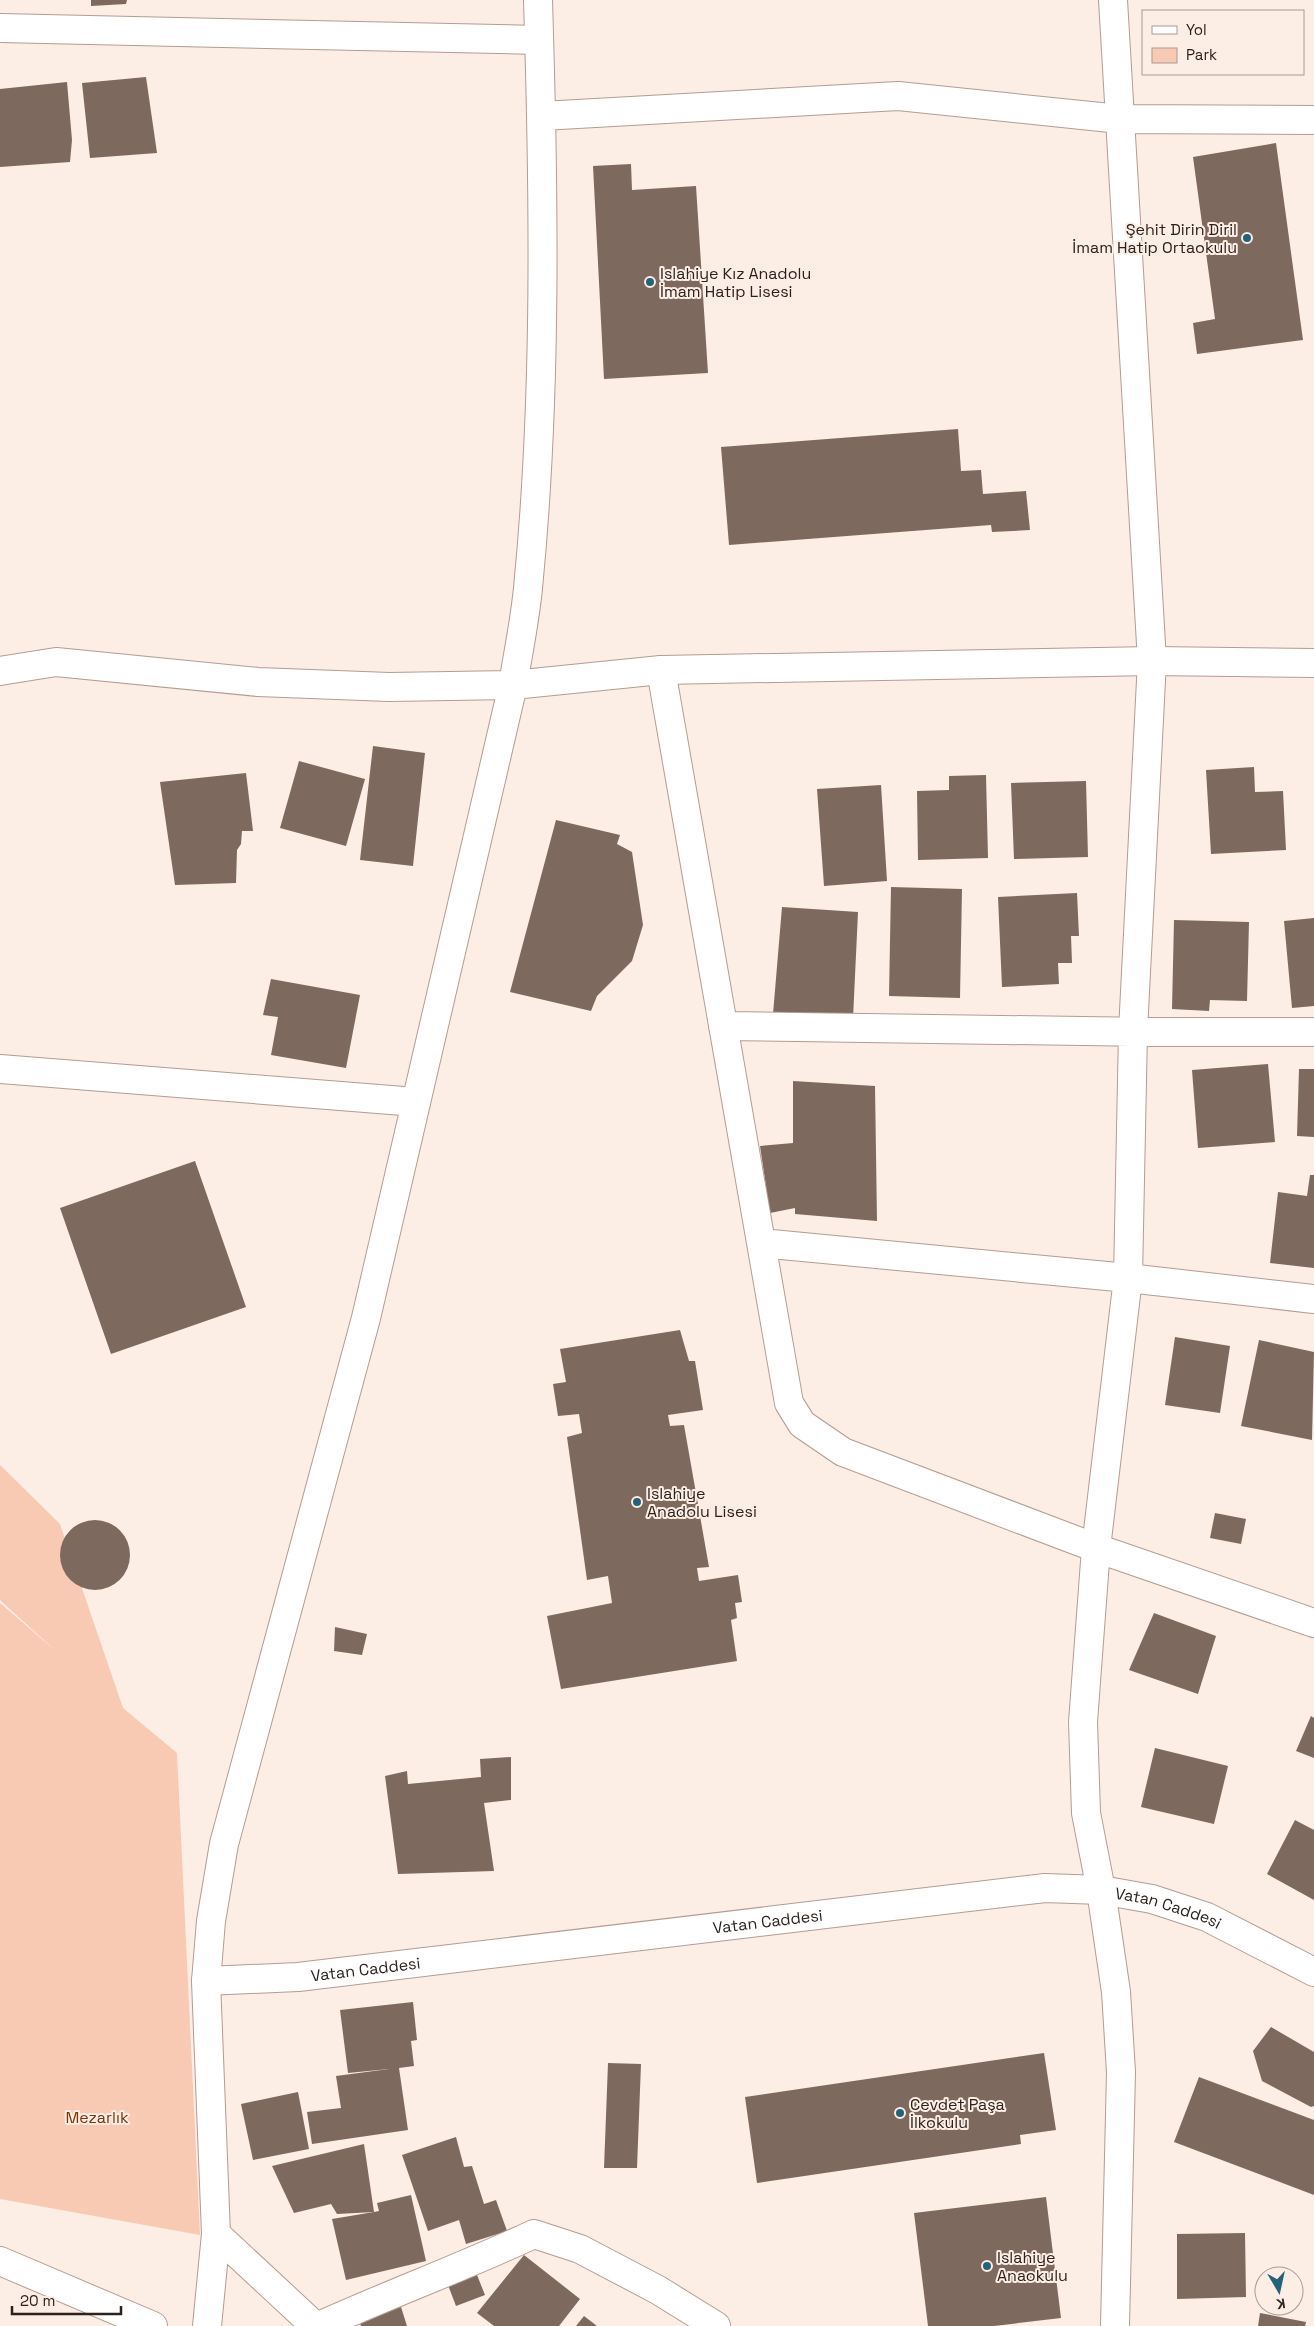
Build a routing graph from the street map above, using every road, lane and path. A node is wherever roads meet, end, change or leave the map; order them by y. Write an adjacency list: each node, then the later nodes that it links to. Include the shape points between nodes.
1 (538, 0): 4 (street)
2 (1113, 0): 6 (street)
3 (0, 28): 4 (street)
4 (539, 40): 5 (street)
5 (542, 116): 6 (street, via 898,96); 12 (street, via 541,345 536,499 528,590)
6 (1120, 119): 7 (street); 8 (street)
7 (1314, 120)
8 (1152, 661): 9 (street); 10 (street); 14 (street)
9 (1314, 663)
10 (661, 670): 12 (street); 13 (street)
11 (0, 671): 12 (street, via 56,662 258,682 389,687)
12 (513, 685): 17 (street)
13 (723, 1026): 14 (street); 18 (street)
14 (1133, 1031): 15 (street); 19 (street)
15 (1314, 1032)
16 (0, 1069): 17 (street)
17 (416, 1102): 25 (street, via 366,1318 224,1844 210,1921)
18 (761, 1244): 19 (street); 21 (street, via 789,1403 802,1424 843,1452)
19 (1128, 1278): 20 (street); 21 (street)
20 (1314, 1299)
21 (1096, 1548): 22 (street); 23 (street, via 1083,1722 1086,1813)
22 (1314, 1623)
23 (1101, 1890): 24 (street, Vatan Caddesi, via 1152,1900 1206,1917); 25 (street, Vatan Caddesi, via 1045,1888 992,1892 298,1977); 32 (street, via 1116,1992 1121,2072)
24 (1314, 1972)
25 (206, 1981): 26 (street)
26 (216, 2234): 29 (street); 30 (street)
27 (0, 2261): 28 (street)
28 (152, 2326)
29 (207, 2326)
30 (317, 2326): 31 (street, via 534,2234 580,2249 658,2290)
31 (716, 2326)
32 (1116, 2326)

